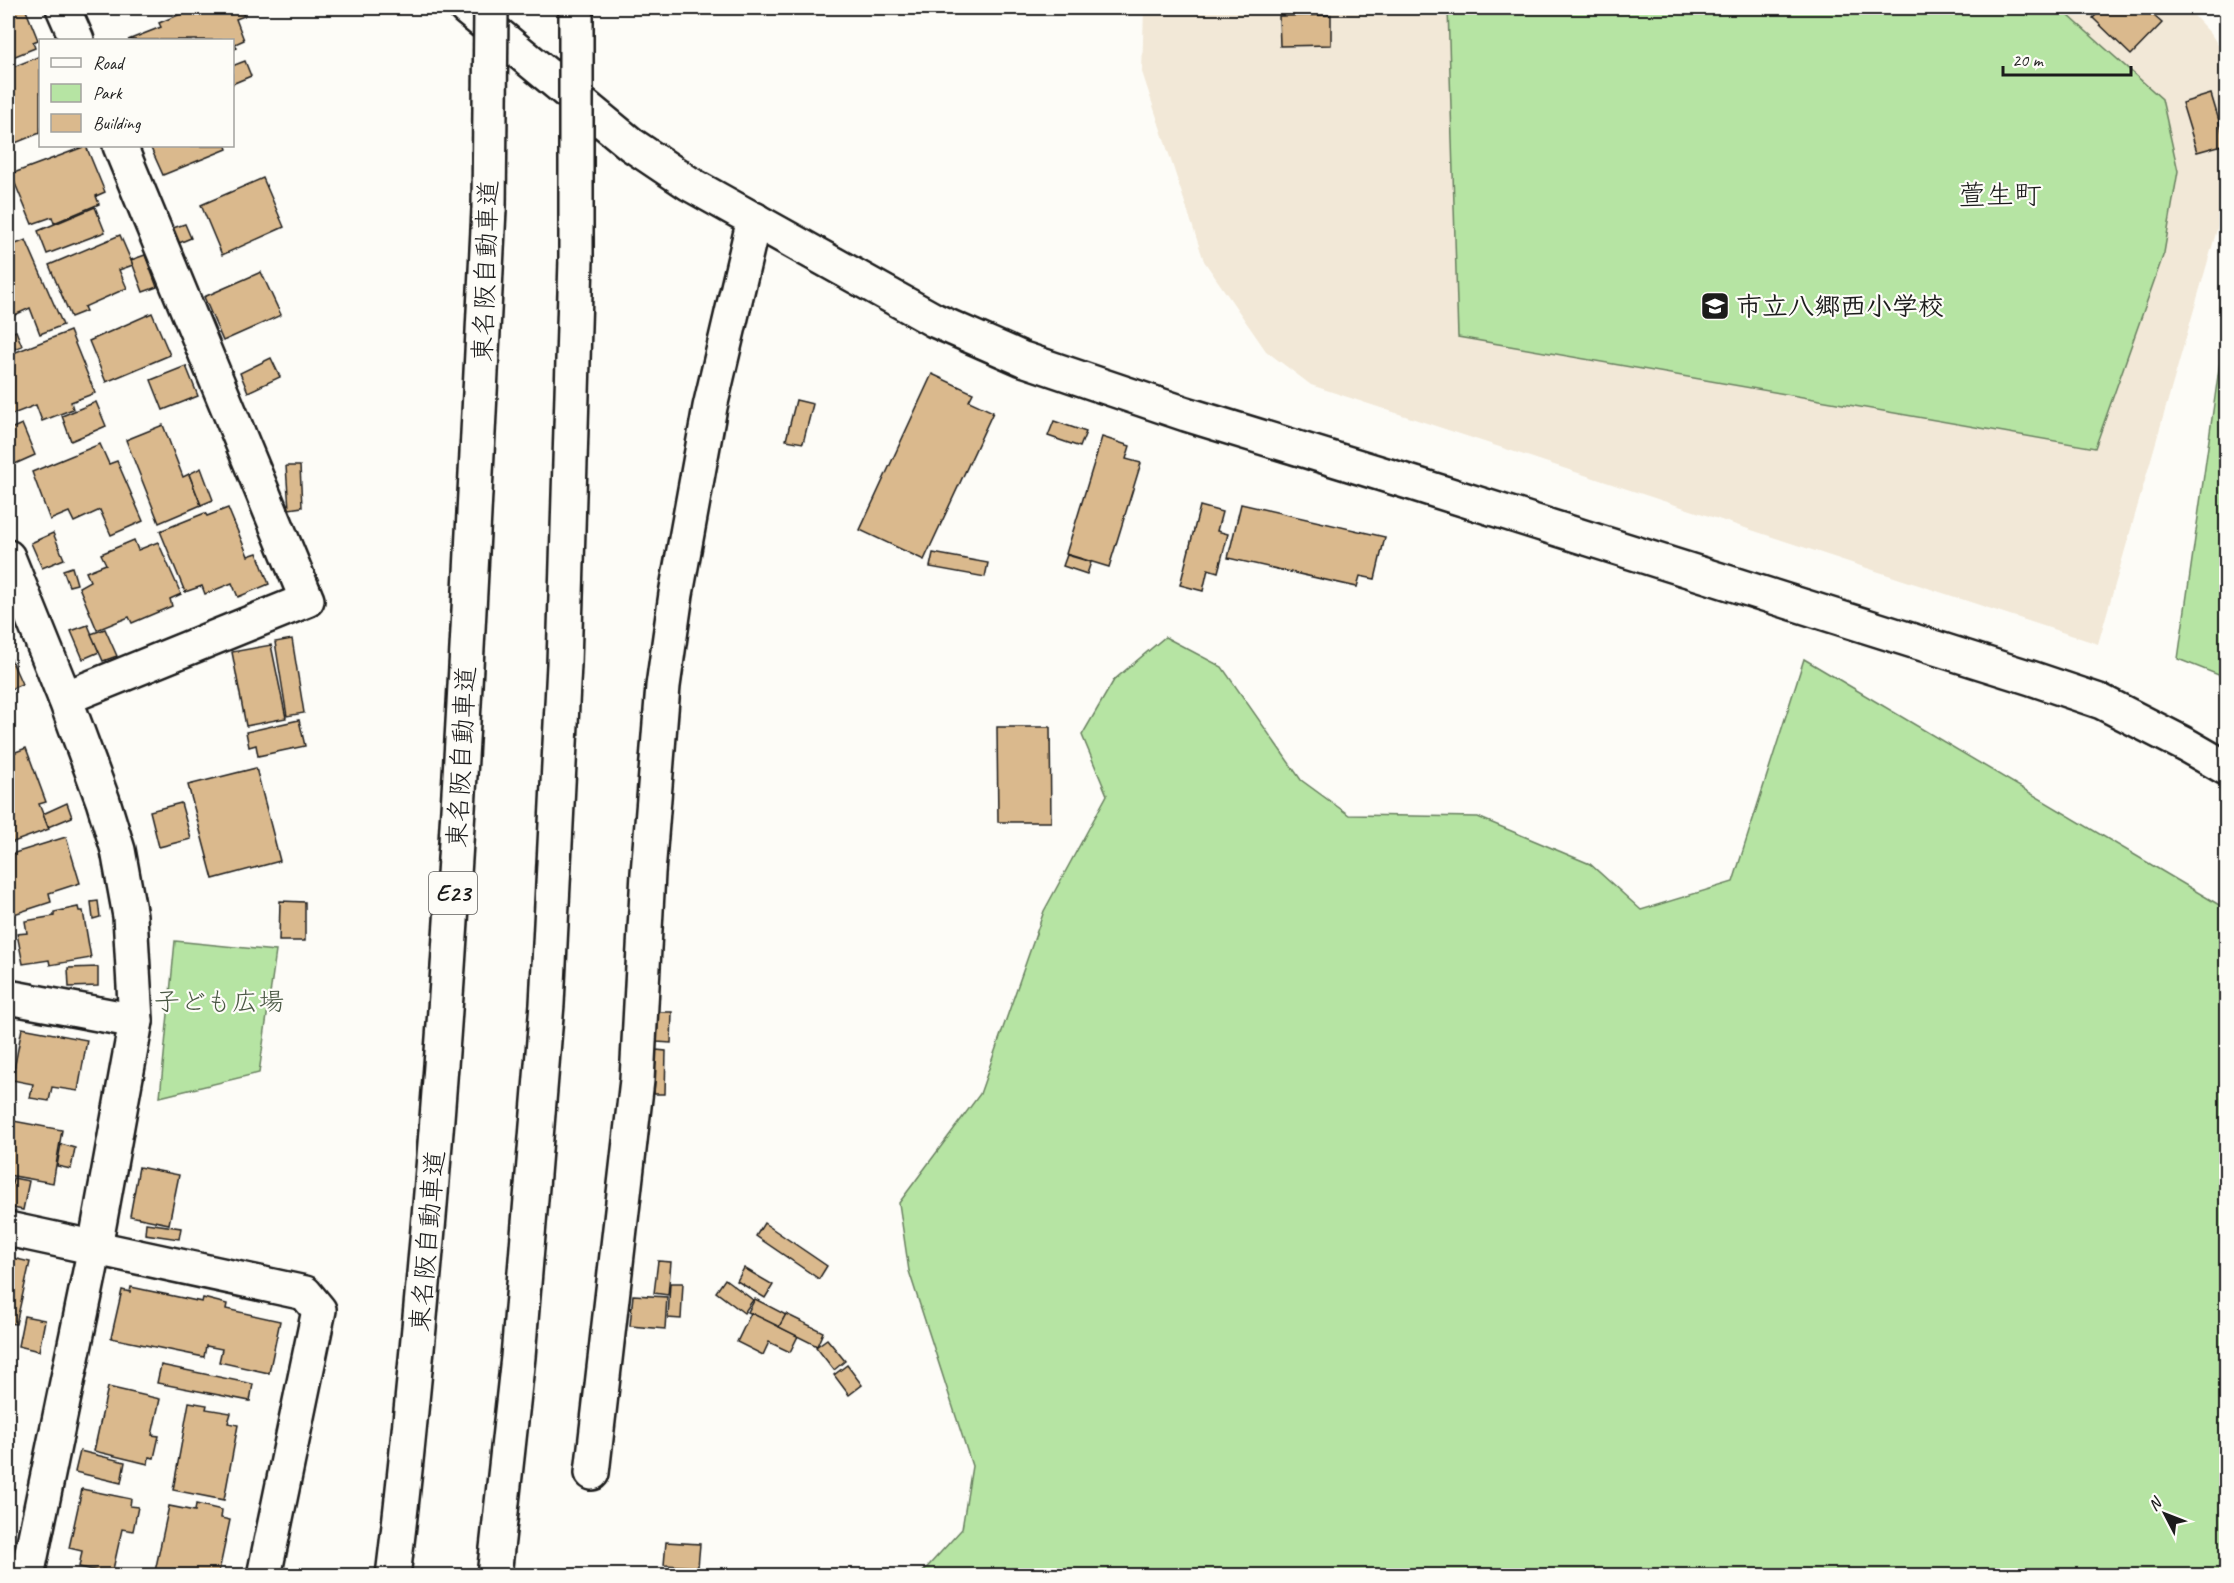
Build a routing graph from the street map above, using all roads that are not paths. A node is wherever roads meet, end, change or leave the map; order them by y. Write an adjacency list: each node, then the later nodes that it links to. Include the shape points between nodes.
1 (63, 8): 5 (main road)
2 (466, 8): 7 (main road, via 632,145 690,184)
3 (491, 8): 18 (main road, 東名阪自動車道 / E23, bridge, via 489,209 443,1059 408,1458)
4 (576, 8): 19 (main road, bridge, via 576,259 564,664 547,1004 518,1357)
5 (77, 39)
6 (120, 147): 9 (main road, via 307,600)
7 (754, 219): 10 (main road, via 933,320 1023,359 1186,414 2041,681 2102,702); 15 (main road, via 710,407 663,686 648,873 638,1080)
8 (8, 557): 9 (main road)
9 (64, 698): 12 (main road, via 117,850 130,916)
10 (2226, 768)
11 (8, 997): 12 (main road)
12 (136, 1021): 14 (main road)
13 (8, 1229): 14 (main road)
14 (95, 1247): 16 (main road); 17 (main road, via 306,1293 319,1310)
15 (592, 1473)
16 (27, 1575)
17 (264, 1575)
18 (393, 1575)
19 (494, 1575)

